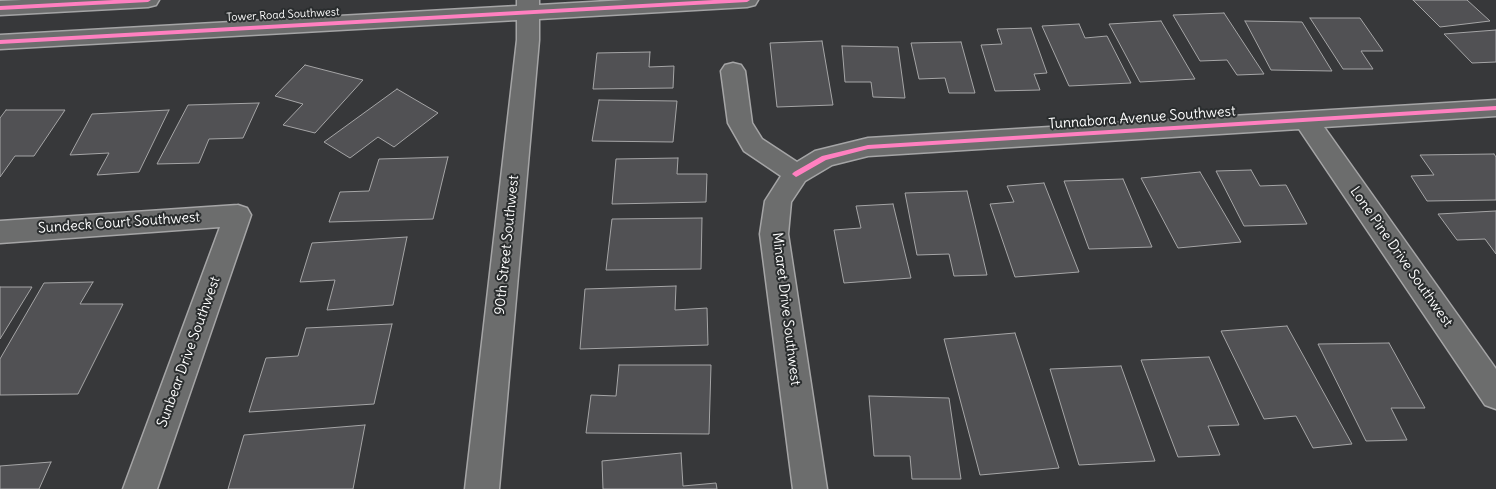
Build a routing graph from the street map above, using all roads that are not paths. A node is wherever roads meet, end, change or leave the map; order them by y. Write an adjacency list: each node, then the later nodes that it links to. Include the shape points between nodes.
1 (148, 0): 4 (street)
2 (747, 0): 3 (street, Tower Road Southwest)
3 (528, 6): 5 (street, Tower Road Southwest); 14 (street, 90th Street Southwest, via 528,40)
4 (0, 8)
5 (0, 42)
6 (733, 71): 9 (street, via 740,123 753,146)
7 (1496, 108): 8 (street, Tunnabora Avenue Southwest)
8 (1306, 120): 9 (street, Tunnabora Avenue Southwest, via 868,147 824,158); 12 (street, Lone Pine Drive Southwest)
9 (796, 174): 15 (street, Minaret Drive Southwest, via 778,201 774,234)
10 (238, 215): 11 (street, Sundeck Court Southwest); 13 (street, Sunbear Drive Southwest)
11 (0, 232)
12 (1496, 395)
13 (140, 489)
14 (482, 489)
15 (810, 489)

